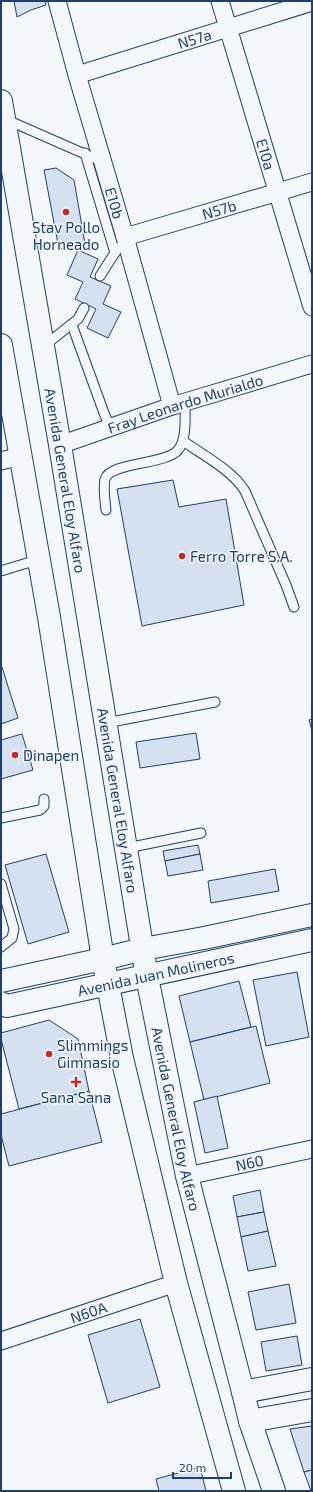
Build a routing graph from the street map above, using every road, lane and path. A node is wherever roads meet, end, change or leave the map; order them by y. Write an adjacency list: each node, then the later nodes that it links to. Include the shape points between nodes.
1 (57, 1): 5 (street, E10b)
2 (220, 1): 4 (street, E10a)
3 (312, 2): 4 (street, N57a)
4 (227, 28): 5 (street, N57a); 10 (street, E10a)
5 (77, 75): 8 (street, E10b)
6 (3, 110): 7 (lane); 18 (main road, Avenida General Eloy Alfaro)
7 (85, 153): 8 (lane); 12 (lane)
8 (103, 162): 11 (street, E10b)
9 (312, 182): 10 (street, N57b)
10 (278, 192): 11 (street, N57b); 14 (street, E10a)
11 (125, 237): 12 (lane); 20 (street, E10b)
12 (115, 253): 13 (lane)
13 (100, 276)
14 (312, 307)
15 (84, 308): 16 (lane)
16 (72, 325): 18 (lane); 21 (lane)
17 (1, 345): 24 (main road)
18 (43, 347): 23 (main road, Avenida General Eloy Alfaro)
19 (312, 364): 20 (street, Fray Leonardo Murialdo)
20 (178, 404): 21 (street, Fray Leonardo Murialdo); 22 (lane, via 185,430)
21 (110, 427): 23 (street, Fray Leonardo Murialdo)
22 (182, 441): 25 (lane, via 178,451 165,458 120,468 110,473 105,478); 28 (lane, via 233,475 240,483)
23 (60, 445): 30 (main road, Avenida General Eloy Alfaro)
24 (11, 458): 26 (main road)
25 (106, 510)
26 (39, 561): 27 (lane); 40 (main road)
27 (1, 571)
28 (294, 607)
29 (215, 702): 30 (lane)
30 (106, 723): 34 (main road, Avenida General Eloy Alfaro)
31 (44, 799): 32 (lane, via 44,806 40,810)
32 (1, 818)
33 (201, 833): 34 (lane)
34 (127, 848): 39 (main road, Avenida General Eloy Alfaro)
35 (1, 884): 38 (lane, via 14,929 12,938)
36 (312, 915): 39 (main road, Avenida Juan Molineros)
37 (312, 940): 41 (main road, Avenida Juan Molineros)
38 (1, 947)
39 (143, 949): 40 (main road, Avenida Juan Molineros); 41 (main road, Avenida General Eloy Alfaro)
40 (103, 959): 42 (main road, Avenida Juan Molineros); 43 (main road)
41 (147, 976): 43 (main road, Avenida Juan Molineros); 46 (main road, Avenida General Eloy Alfaro)
42 (1, 981)
43 (108, 984): 44 (main road, Avenida Juan Molineros, via 7,1006); 47 (main road, via 122,1058)
44 (1, 1003)
45 (312, 1149): 46 (street, N60)
46 (187, 1176): 50 (main road, Avenida General Eloy Alfaro)
47 (176, 1283): 48 (street, N60A); 53 (main road)
48 (1, 1341)
49 (312, 1379): 50 (main road)
50 (243, 1392): 52 (main road, Avenida General Eloy Alfaro)
51 (312, 1410): 52 (main road)
52 (250, 1421): 54 (main road, Avenida General Eloy Alfaro)
53 (234, 1491)
54 (274, 1491)

